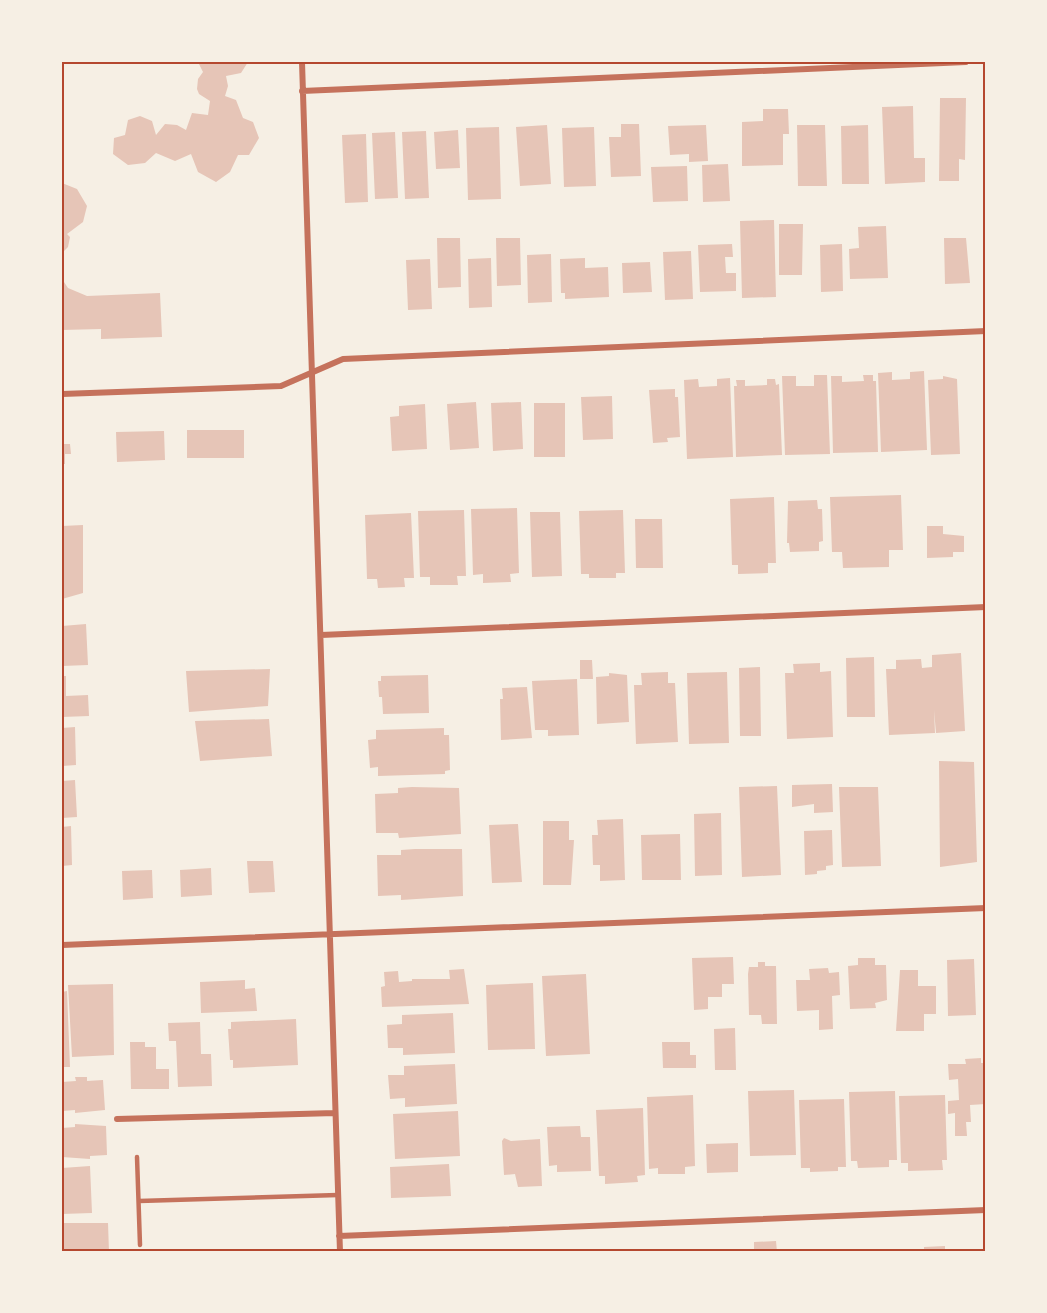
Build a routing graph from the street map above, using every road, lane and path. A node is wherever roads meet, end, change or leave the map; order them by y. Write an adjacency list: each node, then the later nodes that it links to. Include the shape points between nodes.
1 (302, 62): 3 (street)
2 (966, 62): 3 (street)
3 (302, 91): 5 (street)
4 (986, 331): 5 (street, via 343,359)
5 (312, 371): 6 (street, via 281,386); 8 (street)
6 (62, 394)
7 (986, 607): 8 (street)
8 (321, 635): 10 (street)
9 (986, 908): 10 (street)
10 (328, 935): 11 (street); 12 (street)
11 (62, 945)
12 (335, 1113): 13 (street); 15 (street)
13 (117, 1119)
14 (137, 1157): 16 (lane)
15 (338, 1195): 16 (lane); 18 (street)
16 (139, 1201): 19 (lane)
17 (986, 1210): 18 (street)
18 (339, 1236): 20 (street)
19 (140, 1245)
20 (340, 1251)

